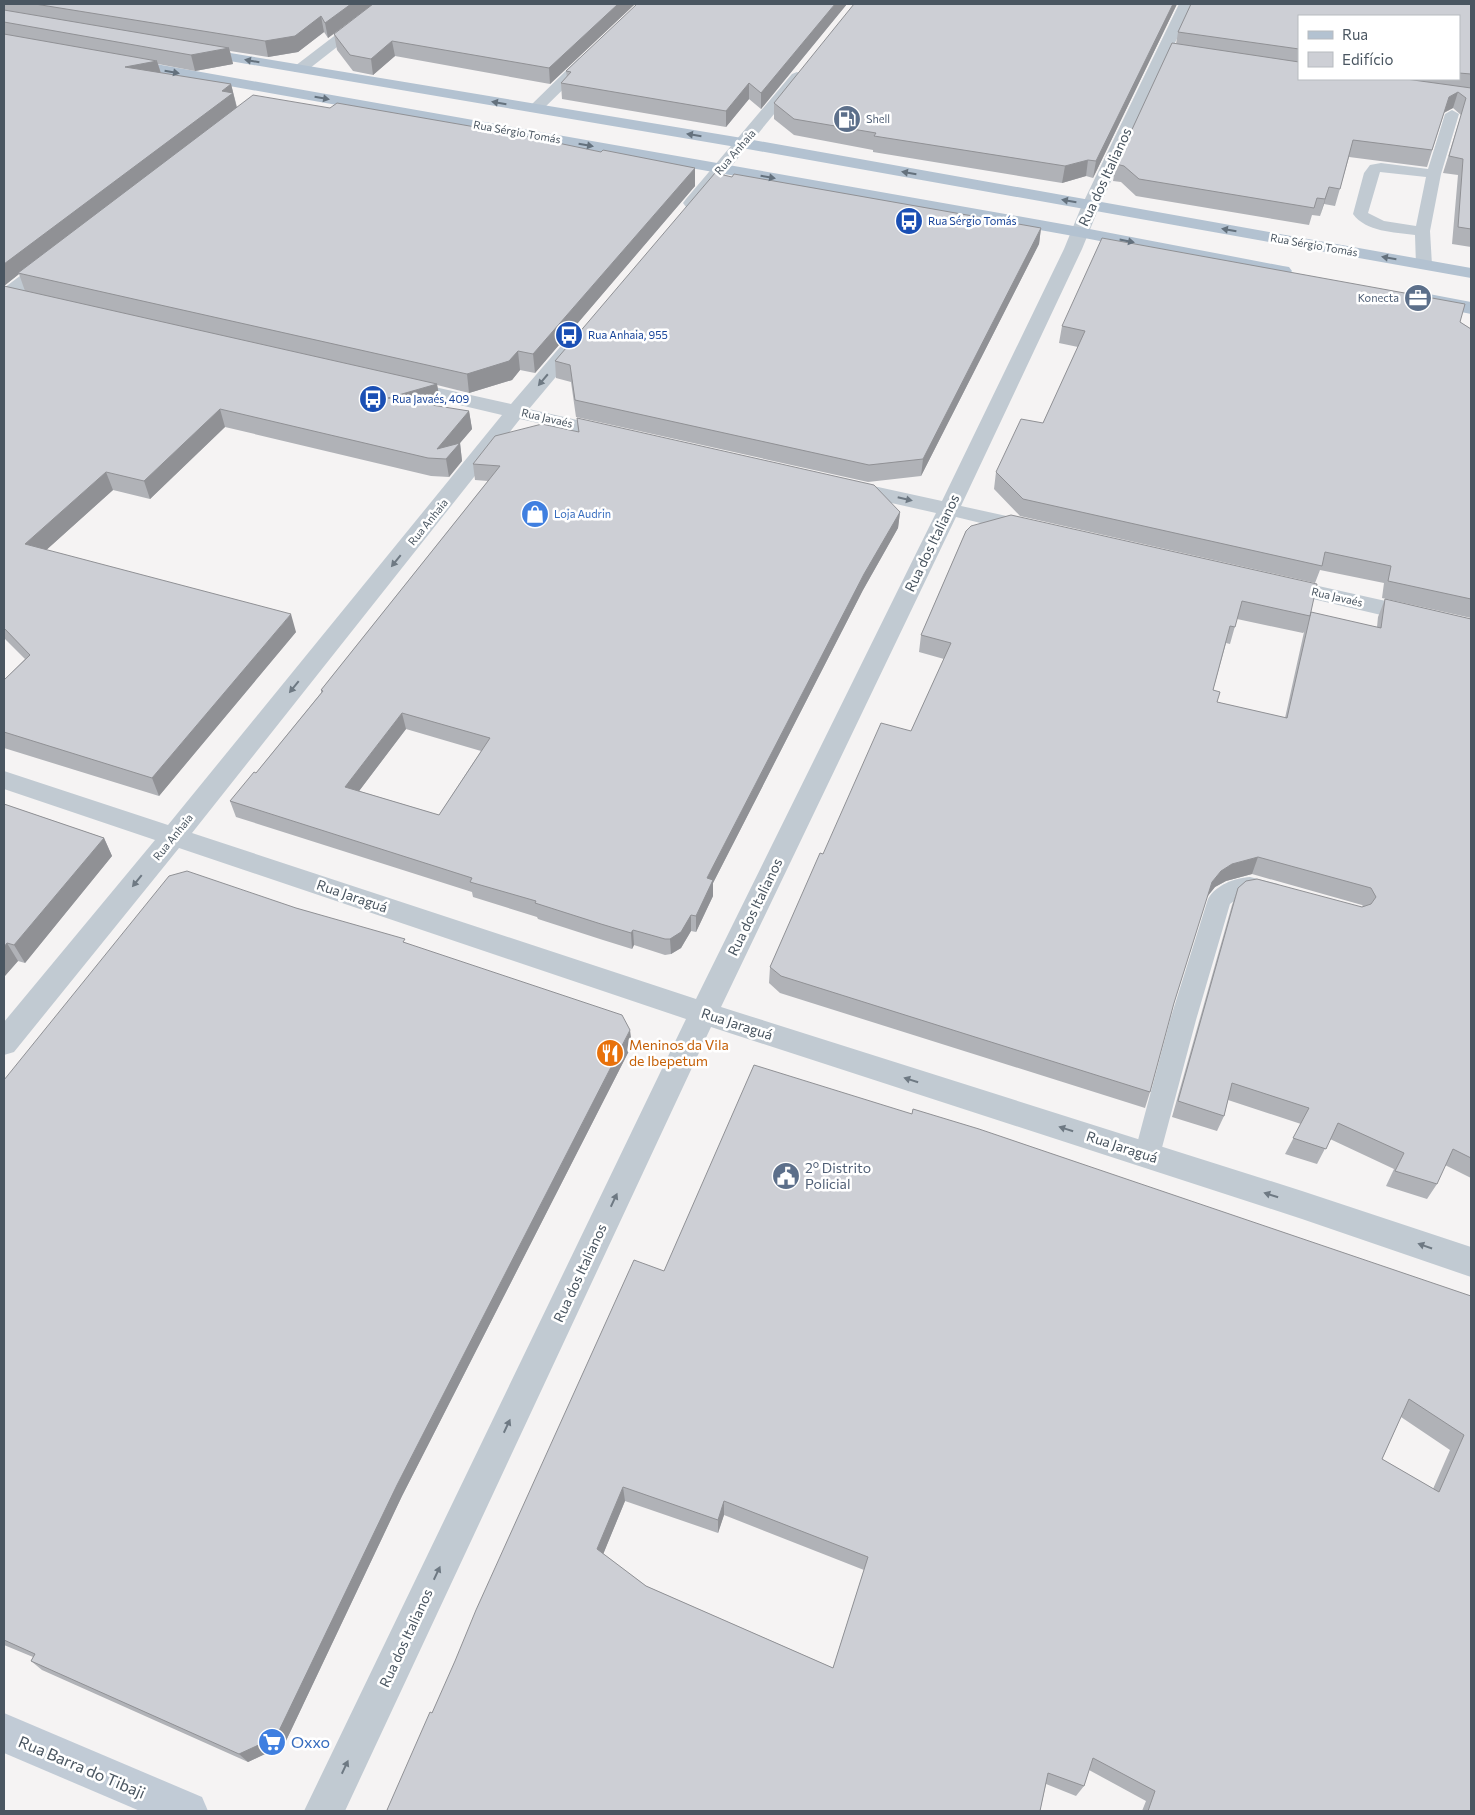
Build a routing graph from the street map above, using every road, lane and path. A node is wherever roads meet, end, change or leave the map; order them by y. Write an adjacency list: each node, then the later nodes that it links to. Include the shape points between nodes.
1 (385, 4): 9 (street)
2 (1186, 4): 5 (street, Rua dos Italianos)
3 (179, 49): 9 (main road, Rua Sérgio Tomás, one-way to 3)
4 (597, 49): 12 (lane)
5 (1163, 52): 6 (street); 17 (street, Rua dos Italianos)
6 (1183, 55)
7 (108, 61): 10 (main road, Rua Sérgio Tomás, one-way to 10)
8 (808, 63): 14 (street, Rua Anhaia)
9 (300, 69): 12 (main road, Rua Sérgio Tomás, one-way to 9)
10 (274, 90): 11 (street); 15 (main road, Rua Sérgio Tomás, one-way to 15)
11 (258, 103)
12 (535, 109): 14 (main road, Rua Sérgio Tomás, one-way to 12)
13 (1452, 114): 16 (lane)
14 (742, 143): 15 (street, Rua Anhaia); 17 (main road, Rua Sérgio Tomás, one-way to 14)
15 (720, 168): 18 (street, Rua Anhaia); 20 (main road, Rua Sérgio Tomás, one-way to 20)
16 (1434, 174): 19 (lane); 19 (lane, via 1375,168 1360,214 1374,223)
17 (1091, 205): 20 (street, Rua dos Italianos); 22 (main road, Rua Sérgio Tomás, one-way to 17)
18 (676, 222)
19 (1422, 231): 22 (lane)
20 (1079, 232): 24 (main road, Rua Sérgio Tomás, one-way to 24); 34 (street, Rua dos Italianos)
21 (68, 248): 25 (street)
22 (1424, 265): 23 (main road, Rua Sérgio Tomás)
23 (1471, 273)
24 (1295, 274)
25 (4, 296): 27 (street)
26 (1412, 297): 28 (main road)
27 (32, 302)
28 (1471, 308)
29 (593, 320): 31 (street, Rua Anhaia, one-way to 31)
30 (389, 383): 31 (street, Rua Javaés)
31 (516, 411): 32 (street, Rua Javaés); 39 (street, Rua Anhaia, one-way to 39)
32 (638, 439)
33 (831, 483): 34 (street, one-way to 34)
34 (949, 509): 35 (street); 41 (street, Rua dos Italianos)
35 (1054, 533)
36 (1258, 579): 37 (street, Rua Javaés)
37 (1471, 628)
38 (4, 780): 39 (street, Rua Jaraguá)
39 (173, 836): 41 (street, Rua Jaraguá); 42 (street, Rua Anhaia, one-way to 42)
40 (1288, 895): 43 (lane, via 1251,885 1232,889 1220,899)
41 (703, 1013): 43 (street, Rua Jaraguá, one-way to 41); 47 (street, Rua dos Italianos, one-way to 41)
42 (4, 1043)
43 (1147, 1155): 44 (street, Rua Jaraguá, one-way to 43)
44 (1471, 1262)
45 (4, 1734): 46 (street, Rua Barra do Tibaji)
46 (188, 1811)
47 (324, 1811)

